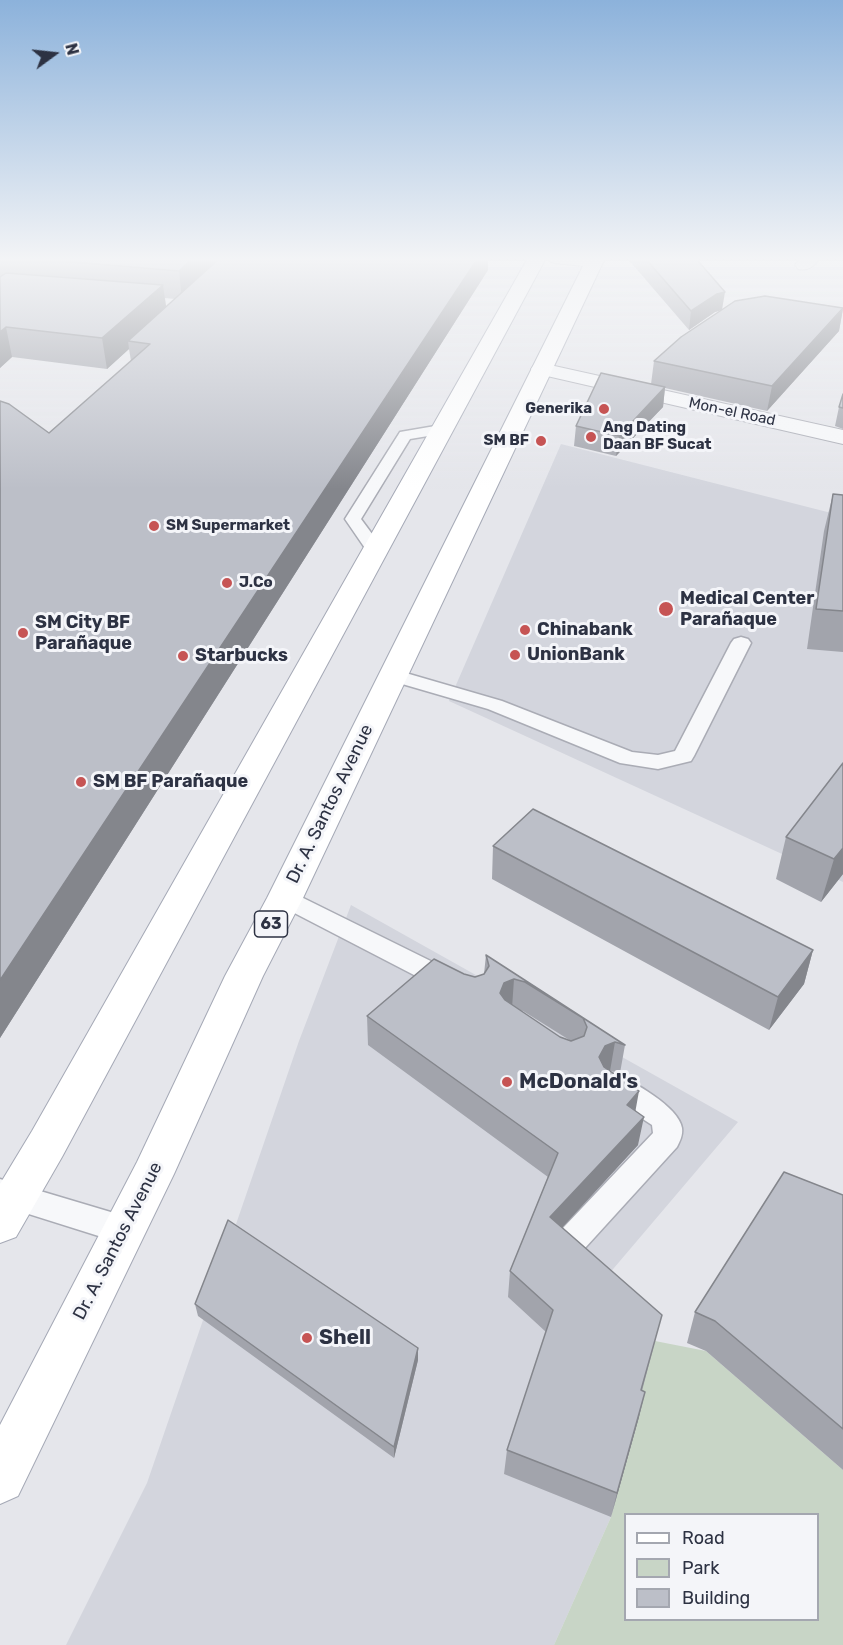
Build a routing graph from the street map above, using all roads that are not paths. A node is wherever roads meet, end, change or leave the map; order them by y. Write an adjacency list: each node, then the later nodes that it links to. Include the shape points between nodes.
1 (494, 335): 12 (main road, via 47,1144)
2 (558, 335): 3 (main road, Dr. A. Santos Avenue / 63)
3 (541, 369): 5 (street, Mon-el Road); 8 (main road, Dr. A. Santos Avenue / 63)
4 (640, 375): 5 (street)
5 (621, 388): 6 (street, Mon-el Road)
6 (843, 437)
7 (741, 643): 8 (lane, via 683,756 658,762 628,758 495,705)
8 (392, 675): 9 (main road, Dr. A. Santos Avenue / 63)
9 (285, 898): 10 (lane); 13 (main road, Dr. A. Santos Avenue / 63)
10 (473, 993)
11 (610, 1084): 14 (lane, via 662,1117 668,1128 667,1138)
12 (5, 1204): 13 (lane)
13 (124, 1230): 15 (main road, Dr. A. Santos Avenue / 63)
14 (574, 1238)
15 (0, 1478)

